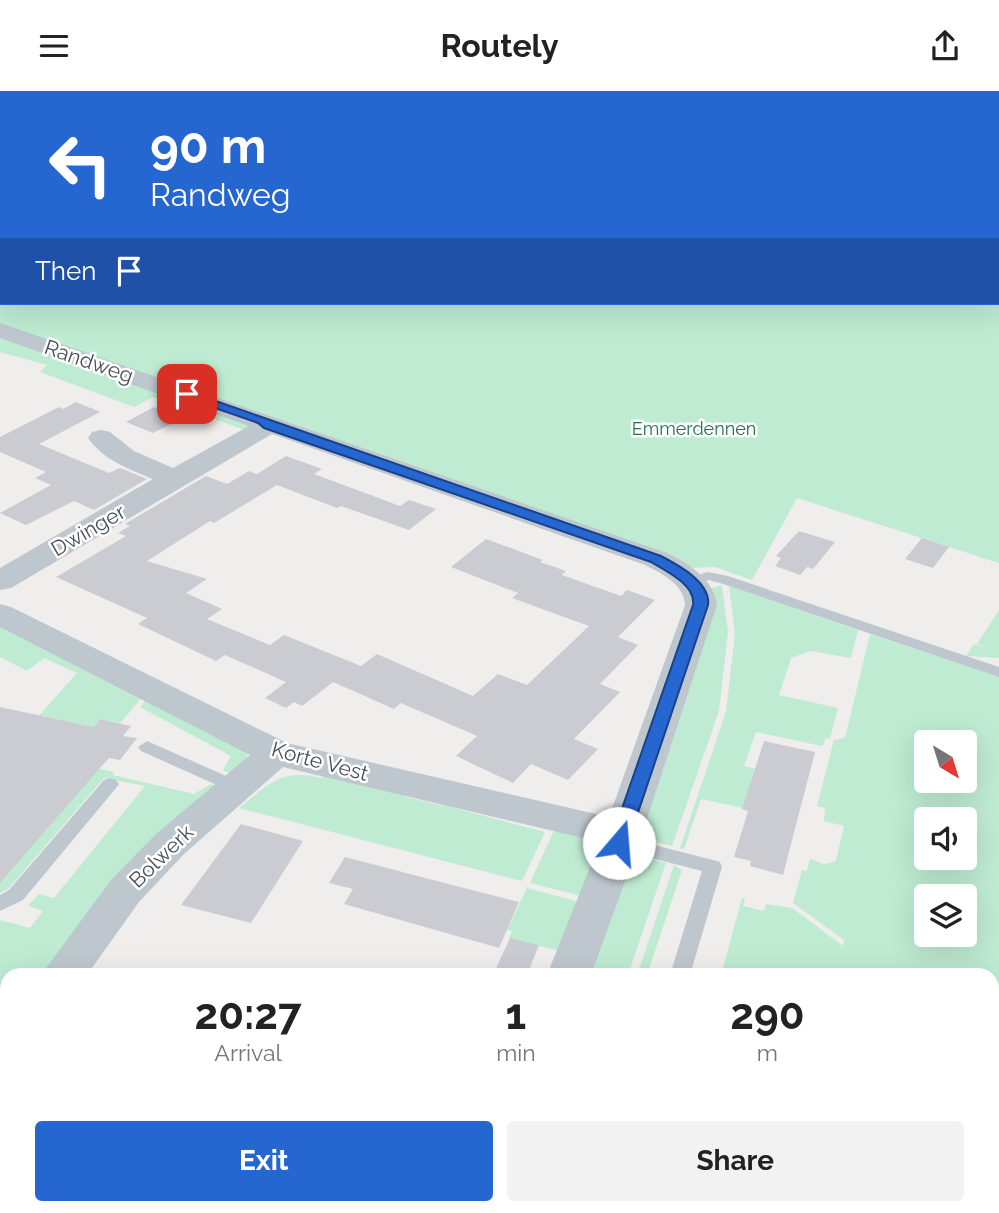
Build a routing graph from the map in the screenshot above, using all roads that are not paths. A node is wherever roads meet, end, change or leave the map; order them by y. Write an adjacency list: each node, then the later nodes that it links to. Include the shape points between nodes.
1 (0, 330): 2 (street, Randweg)
2 (269, 425): 4 (street, Dwinger); 6 (street, Randweg, via 656,559)
3 (101, 438): 4 (street, via 124,457)
4 (175, 478): 5 (street, Dwinger)
5 (0, 581)
6 (688, 582): 8 (lane, via 708,576 723,579); 13 (street, via 702,598 701,605)
7 (0, 614): 10 (street, Korte Vest)
8 (999, 672)
9 (147, 747): 12 (lane)
10 (276, 753): 12 (street, Bolwerk); 13 (street, Korte Vest)
11 (110, 784): 14 (lane, via 16,895)
12 (236, 787): 15 (street, Bolwerk, via 170,844 125,891)
13 (621, 839): 16 (street); 17 (lane, via 713,867)
14 (0, 904)
15 (67, 968)
16 (572, 968)
17 (682, 968)

